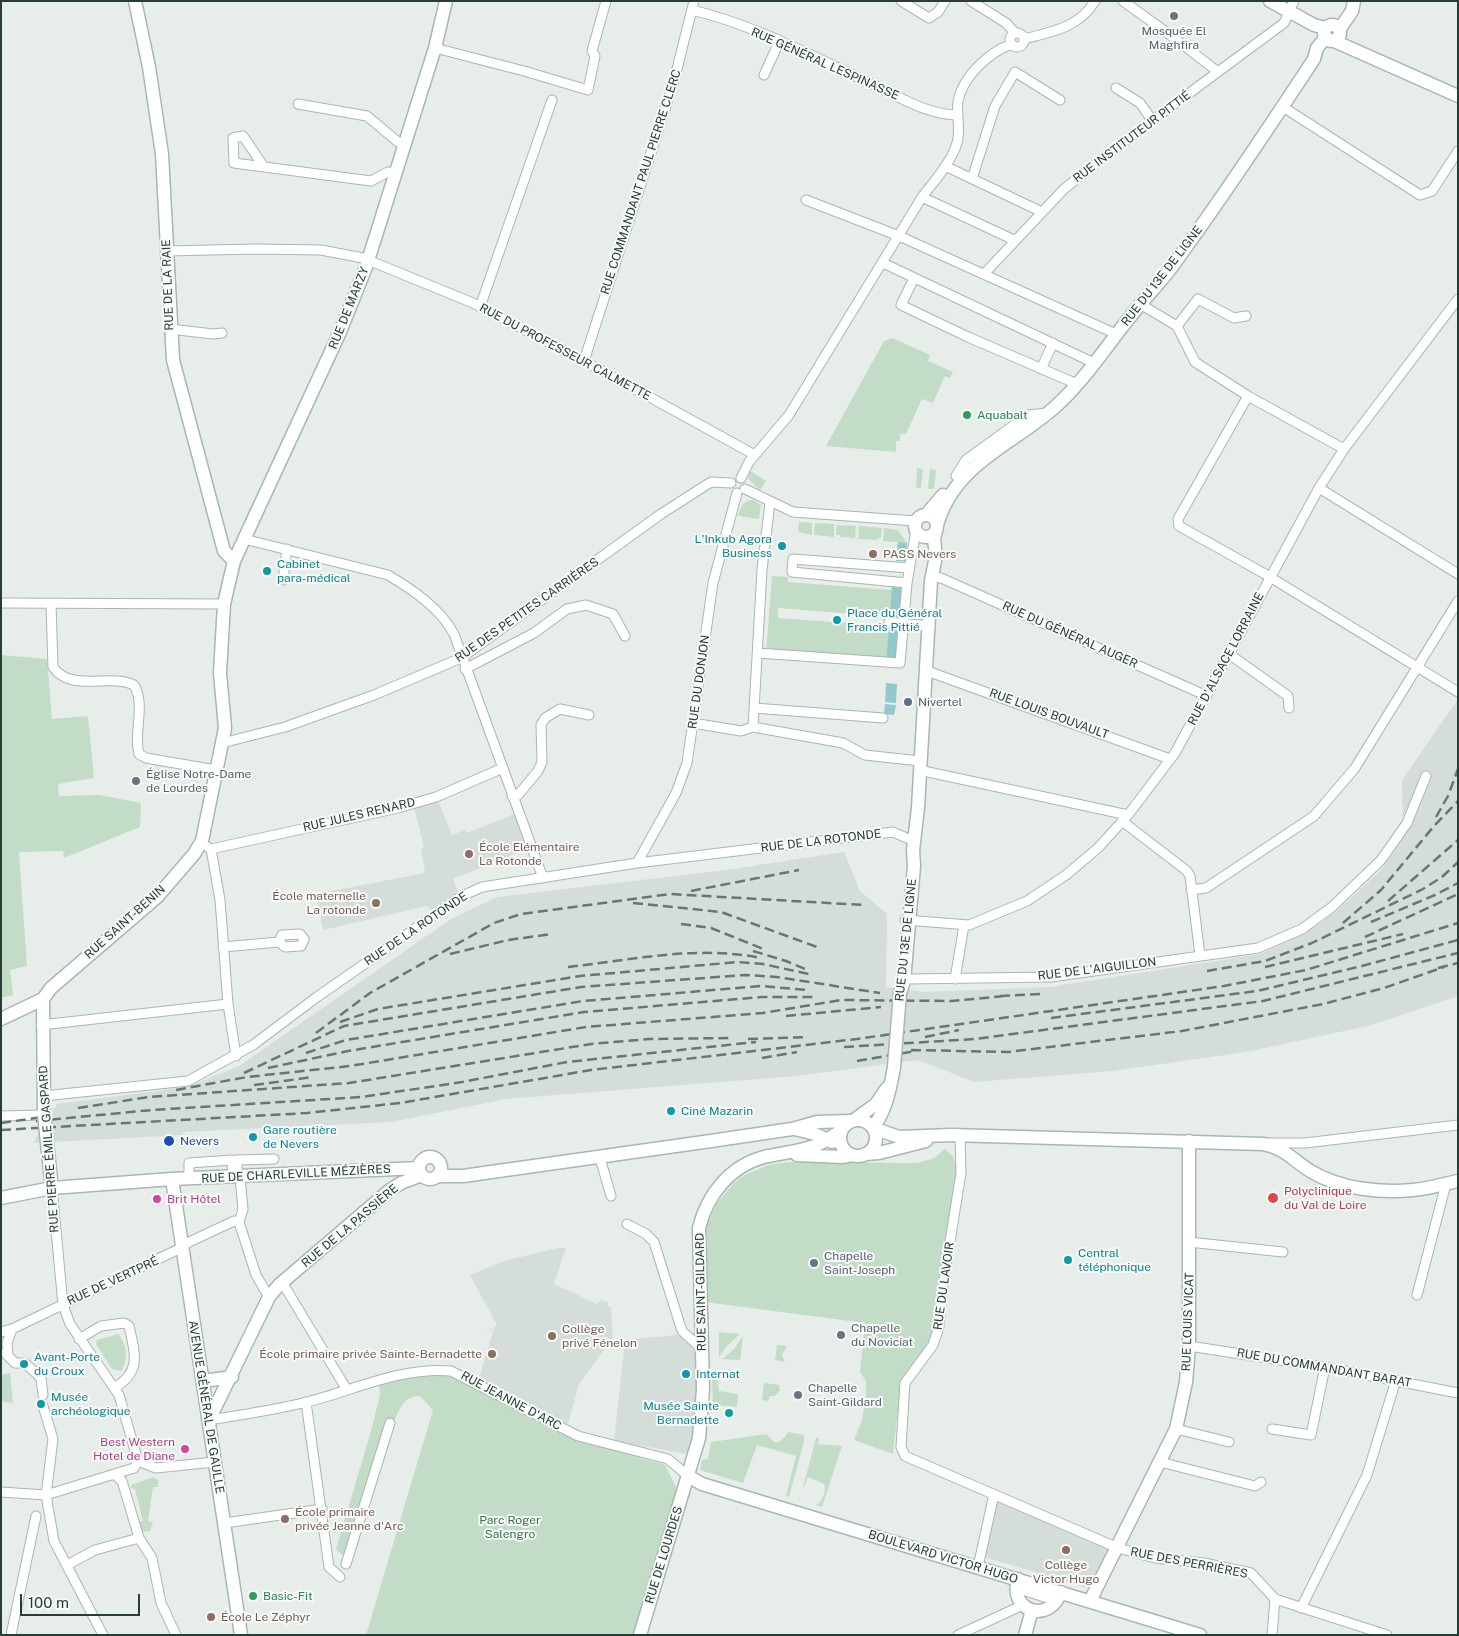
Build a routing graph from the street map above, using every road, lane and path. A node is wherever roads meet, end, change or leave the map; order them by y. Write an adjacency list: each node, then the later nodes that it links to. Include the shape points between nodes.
1 (135, 1): 40 (main road, RUE DE LA RAIE, via 162,154)
2 (606, 1): 18 (street, via 592,51 595,56 588,90)
3 (901, 1): 4 (street, via 929,18)
4 (945, 1)
5 (971, 1): 13 (street)
6 (1095, 1): 15 (street, via 1077,21 1060,30)
7 (1123, 1): 19 (street)
8 (1270, 1): 12 (main road)
9 (1354, 1): 14 (main road, RUE DU 13E DE LIGNE, via 1344,8)
10 (444, 2): 18 (main road, RUE DE MARZY)
11 (693, 5): 16 (street, RUE GÉNÉRAL LESPINASSE); 54 (street, RUE COMMANDANT PAUL PIERRE CLERC, via 674,81)
12 (1292, 7): 14 (main road); 19 (street, RUE INSTITUTEUR PITTIÉ, via 1284,23)
13 (1015, 33): 15 (street, via 1022,34); 17 (street, via 1010,38)
14 (1331, 34): 22 (main road, via 1346,48); 26 (main road, RUE DU 13E DE LIGNE, via 1317,48 1314,59)
15 (1024, 39): 17 (street, via 1019,46)
16 (779, 42): 20 (street); 27 (street, RUE GÉNÉRAL LESPINASSE, via 929,111)
17 (1012, 44): 27 (street, via 987,58 968,79 958,100)
18 (434, 48): 29 (main road, RUE DE MARZY)
19 (1218, 72): 28 (street, RUE INSTITUTEUR PITTIÉ)
20 (764, 74)
21 (1116, 88): 28 (street, via 1140,102)
22 (1458, 96)
23 (552, 100): 47 (street)
24 (1060, 100): 34 (street, via 1015,72 995,106)
25 (298, 104): 29 (street, via 367,116 398,142)
26 (1283, 107): 30 (street, via 1420,195 1432,191); 46 (main road, RUE DU 13E DE LIGNE, via 1197,232)
27 (958, 116): 31 (street, via 957,144)
28 (1152, 120): 37 (street, RUE INSTITUTEUR PITTIÉ, via 1064,189)
29 (405, 144): 33 (main road, RUE DE MARZY)
30 (1458, 151)
31 (945, 166): 34 (street); 35 (street)
32 (264, 167): 33 (street, via 371,181 388,172)
33 (396, 173): 41 (main road, RUE DE MARZY)
34 (972, 179): 37 (street)
35 (922, 197): 38 (street); 39 (street)
36 (806, 200): 38 (street)
37 (1042, 212): 39 (street, RUE INSTITUTEUR PITTIÉ)
38 (899, 236): 42 (street); 43 (street)
39 (1014, 240): 43 (street, RUE INSTITUTEUR PITTIÉ)
40 (167, 251): 41 (street, RUE DU PROFESSEUR CALMETTE, via 321,250); 50 (main road, RUE DE LA RAIE)
41 (368, 260): 47 (street, RUE DU PROFESSEUR CALMETTE); 71 (main road, RUE DE MARZY, via 340,332)
42 (882, 264): 44 (street); 61 (street, via 789,415)
43 (984, 274): 52 (street)
44 (914, 278): 53 (street); 56 (street, via 901,305)
45 (1458, 299): 60 (street, RUE D'ALSACE LORRAINE)
46 (1140, 304): 49 (street); 52 (main road, RUE DU 13E DE LIGNE)
47 (480, 307): 54 (street, RUE DU PROFESSEUR CALMETTE)
48 (1246, 316): 49 (street, via 1234,318 1198,299)
49 (1177, 326): 58 (street, via 1195,362)
50 (170, 329): 51 (street); 73 (main road, RUE DE LA RAIE, via 173,360 224,551)
51 (222, 333)
52 (1116, 334): 55 (main road, RUE DU 13E DE LIGNE)
53 (1053, 343): 55 (street); 56 (street)
54 (584, 361): 61 (street, RUE DU PROFESSEUR CALMETTE)
55 (1094, 363): 57 (main road, RUE DU 13E DE LIGNE)
56 (1041, 369): 57 (street)
57 (1077, 384): 59 (main road, RUE DU 13E DE LIGNE)
58 (1248, 396): 60 (street); 76 (street, via 1178,519 1179,526)
59 (1047, 413): 62 (main road, RUE DU 13E DE LIGNE); 63 (street, via 1028,415 966,460)
60 (1344, 449): 66 (street, RUE D'ALSACE LORRAINE)
61 (755, 456): 64 (street)
62 (977, 464): 63 (main road, RUE DU 13E DE LIGNE, via 966,467); 70 (main road, RUE DU 13E DE LIGNE, via 945,501)
63 (956, 476): 69 (main road, RUE DU 13E DE LIGNE)
64 (741, 478): 65 (street); 67 (street, via 746,482)
65 (731, 483): 67 (street, via 733,490); 90 (street, RUE DES PETITES CARRIÈRES, via 711,482 661,514)
66 (1319, 488): 75 (street); 76 (street, RUE D'ALSACE LORRAINE)
67 (741, 491): 68 (street); 100 (street, RUE DU DONJON, via 713,583)
68 (770, 502): 69 (street, via 793,512 902,521); 88 (street)
69 (919, 526): 70 (main road, via 932,535); 70 (main road, via 933,517); 74 (street); 77 (main road, RUE DU 13E DE LIGNE, via 927,548)
70 (937, 526): 77 (main road, RUE DU 13E DE LIGNE)
71 (244, 538): 72 (street); 73 (main road, RUE DE MARZY)
72 (287, 549): 78 (street); 90 (street, via 388,575 408,586 445,618)
73 (234, 561): 83 (main road, RUE DE MARZY)
74 (909, 568): 79 (street); 79 (street, via 793,559 792,572)
75 (1458, 574)
76 (1270, 577): 89 (street, RUE D'ALSACE LORRAINE); 91 (street)
77 (931, 579): 86 (main road, RUE DU 13E DE LIGNE); 95 (street, RUE DU GÉNÉRAL AUGER, via 941,578)
78 (283, 580)
79 (907, 583): 85 (street)
80 (1458, 602): 91 (street)
81 (1, 604): 82 (street)
82 (51, 604): 83 (street); 106 (street, via 54,667 58,674 72,680 120,681 134,685 140,702 139,754)
83 (224, 604): 102 (main road, RUE SAINT-BENIN, via 220,673 226,728)
84 (889, 622): 85 (street)
85 (904, 623): 86 (street); 88 (street, via 900,663)
86 (930, 626): 93 (main road, RUE DU 13E DE LIGNE)
87 (625, 636): 92 (street, via 613,614 586,605 567,609 534,633)
88 (758, 653): 96 (street)
89 (1229, 654): 95 (street, RUE D'ALSACE LORRAINE); 97 (street, via 1288,696)
90 (461, 658): 92 (street); 102 (street, RUE DES PETITES CARRIÈRES, via 285,728)
91 (1418, 667): 94 (street); 115 (street, via 1355,768 1314,816 1206,888)
92 (465, 669): 105 (street)
93 (927, 671): 103 (street, RUE LOUIS BOUVAULT); 104 (main road, RUE DU 13E DE LIGNE)
94 (1458, 692)
95 (1207, 696): 103 (street, RUE D'ALSACE LORRAINE)
96 (754, 708): 99 (street); 101 (street)
97 (1289, 708)
98 (589, 715): 108 (street, via 560,709 545,718 541,725 542,762 538,772 518,795)
99 (883, 718)
100 (693, 723): 101 (street, via 740,731); 113 (street, RUE DU DONJON, via 684,774)
101 (753, 727): 104 (street, via 843,743 865,755)
102 (222, 743): 106 (main road, RUE SAINT-BENIN)
103 (1170, 759): 110 (street, RUE D'ALSACE LORRAINE)
104 (919, 766): 109 (main road, RUE DU 13E DE LIGNE); 110 (street)
105 (502, 768): 108 (street); 112 (street, RUE JULES RENARD, via 436,797 398,808)
106 (216, 770): 112 (main road, RUE SAINT-BENIN)
107 (1426, 776): 121 (street, RUE DE L'AIGUILLON, via 1407,823 1382,860 1332,907 1302,929 1258,948)
108 (512, 796): 114 (street)
109 (917, 800): 111 (main road, RUE DU 13E DE LIGNE); 116 (main road, RUE DU 13E DE LIGNE)
110 (1125, 818): 115 (street, via 1187,871); 118 (street, RUE D'ALSACE LORRAINE, via 1098,848 1027,901)
111 (909, 839): 113 (street, RUE DE LA ROTONDE, via 893,832); 116 (main road, RUE DU 13E DE LIGNE, via 911,874)
112 (206, 846): 120 (street, via 220,900); 124 (main road, RUE SAINT-BENIN, via 157,897 70,971)
113 (637, 862): 114 (street, RUE DE LA ROTONDE)
114 (544, 878): 128 (street, RUE DE LA ROTONDE, via 491,885 462,896)
115 (1191, 890): 121 (street)
116 (908, 902): 117 (main road, RUE DU 13E DE LIGNE)
117 (911, 920): 118 (street, RUE D'ALSACE LORRAINE); 123 (main road, RUE DU 13E DE LIGNE, via 898,984)
118 (964, 925): 122 (street)
119 (280, 942): 120 (street)
120 (223, 947): 125 (street)
121 (1200, 956): 122 (street, RUE DE L'AIGUILLON, via 1050,977)
122 (955, 979): 123 (street, RUE DE L'AIGUILLON, via 908,979)
123 (902, 987): 129 (main road, RUE DU 13E DE LIGNE, bridge)
124 (43, 999): 126 (main road); 127 (main road, RUE PIERRE ÉMILE GASPARD)
125 (228, 1004): 127 (street); 128 (street)
126 (1, 1019)
127 (42, 1025): 130 (main road, RUE PIERRE ÉMILE GASPARD)
128 (236, 1056): 130 (street, RUE DE LA ROTONDE, via 188,1080)
129 (893, 1073): 133 (main road, RUE DU 13E DE LIGNE, via 876,1104); 135 (main road, RUE DU 13E DE LIGNE, via 881,1116)
130 (43, 1096): 131 (main road, RUE PIERRE ÉMILE GASPARD)
131 (44, 1115): 132 (street); 152 (main road, RUE PIERRE ÉMILE GASPARD, bridge)
132 (1, 1116)
133 (852, 1121): 135 (main road, via 865,1121); 136 (main road, via 817,1122); 137 (main road)
134 (1458, 1124): 141 (street, via 1306,1143)
135 (873, 1128): 138 (main road, via 899,1137); 142 (main road, via 875,1143)
136 (792, 1129): 139 (main road); 144 (main road)
137 (841, 1131): 139 (main road, RUE SAINT-GILDARD); 142 (main road, via 840,1137)
138 (955, 1136): 140 (main road); 142 (main road, RUE SAINT-GILDARD, via 878,1153); 185 (street, RUE DU LAVOIR, via 961,1173 939,1327 933,1345 905,1383 900,1447)
139 (827, 1139): 142 (main road); 143 (main road, RUE SAINT-GILDARD, via 815,1146)
140 (1189, 1141): 141 (main road); 157 (main road, RUE LOUIS VICAT)
141 (1263, 1144): 151 (main road, via 1280,1149 1311,1172 1346,1186 1394,1191)
142 (854, 1152): 143 (main road, RUE SAINT-GILDARD, via 842,1158)
143 (785, 1154): 168 (main road, RUE SAINT-GILDARD, via 763,1158 733,1172 707,1204 699,1228)
144 (600, 1158): 147 (main road); 153 (street)
145 (274, 1159): 148 (street, via 237,1160)
146 (421, 1172): 147 (main road, via 432,1179); 147 (main road, via 422,1161 430,1157 438,1161); 148 (main road, RUE DE CHARLEVILLE MÉZIÈRES); 160 (main road, RUE DE LA PASSIÈRE, via 390,1190)
147 (442, 1174)
148 (237, 1178): 150 (main road, RUE DE CHARLEVILLE MÉZIÈRES); 150 (street, via 232,1160 189,1163); 155 (street, via 243,1210)
149 (172, 1179): 150 (main road, RUE DE CHARLEVILLE MÉZIÈRES); 152 (main road, RUE DE CHARLEVILLE MÉZIÈRES); 158 (main road, AVENUE GÉNÉRAL DE GAULLE)
150 (189, 1179)
151 (1453, 1183): 161 (street)
152 (50, 1186): 154 (main road, RUE DE CHARLEVILLE MÉZIÈRES); 163 (street, RUE PIERRE ÉMILE GASPARD)
153 (611, 1196)
154 (1, 1198)
155 (239, 1222): 158 (street, RUE DE VERTPRÉ, via 234,1221); 162 (street, via 256,1275)
156 (628, 1224): 168 (street, via 654,1242 682,1331)
157 (1189, 1242): 159 (street); 167 (main road, RUE LOUIS VICAT)
158 (181, 1248): 163 (street, RUE DE VERTPRÉ); 173 (main road, AVENUE GÉNÉRAL DE GAULLE)
159 (1283, 1252)
160 (282, 1282): 162 (main road, RUE DE LA PASSIÈRE); 175 (street)
161 (1417, 1295)
162 (269, 1297): 171 (main road, RUE DE LA PASSIÈRE)
163 (63, 1304): 164 (street, RUE DE VERTPRÉ); 166 (street, RUE PIERRE ÉMILE GASPARD)
164 (12, 1329): 165 (street, RUE DE VERTPRÉ); 169 (street)
165 (1, 1332)
166 (79, 1340): 174 (street, RUE PIERRE ÉMILE GASPARD); 174 (street, via 101,1326 126,1324 135,1354 132,1370 123,1383)
167 (1189, 1346): 170 (street, RUE DU COMMANDANT BARAT); 182 (main road, RUE LOUIS VICAT, via 1186,1382)
168 (701, 1348): 191 (main road, RUE SAINT-GILDARD, via 702,1412 699,1438)
169 (4, 1352): 177 (street, via 41,1378)
170 (1325, 1367): 172 (street, RUE DU COMMANDANT BARAT); 183 (street, via 1311,1435)
171 (232, 1377): 173 (main road); 180 (main road, RUE DE LA PASSIÈRE)
172 (1396, 1380): 176 (street, RUE DU COMMANDANT BARAT); 211 (street, via 1366,1475)
173 (203, 1381): 180 (main road, AVENUE GÉNÉRAL DE GAULLE)
174 (114, 1388): 186 (street, RUE PIERRE ÉMILE GASPARD, via 119,1395)
175 (347, 1390): 178 (street, RUE JEANNE D'ARC); 191 (street, RUE JEANNE D'ARC, via 386,1376 438,1370 456,1372 578,1436 668,1459)
176 (1458, 1393)
177 (43, 1395)
178 (306, 1402): 180 (street, RUE JEANNE D'ARC); 197 (street)
179 (43, 1406): 196 (street, via 54,1444)
180 (209, 1420): 187 (main road, AVENUE GÉNÉRAL DE GAULLE)
181 (390, 1422): 202 (street)
182 (1176, 1429): 184 (street); 188 (main road, RUE LOUIS VICAT)
183 (1272, 1429)
184 (1229, 1442)
185 (904, 1456): 195 (street, RUE DES PERRIÈRES)
186 (138, 1461): 189 (street); 190 (street, via 134,1468)
187 (215, 1462): 189 (street); 199 (main road, AVENUE GÉNÉRAL DE GAULLE)
188 (1160, 1462): 193 (street, via 1255,1486); 201 (main road, RUE LOUIS VICAT)
189 (156, 1468): 192 (street, via 127,1474)
190 (114, 1474): 192 (street); 196 (street)
191 (688, 1476): 204 (main road, BOULEVARD VICTOR HUGO, via 702,1484); 217 (main road, RUE DE LOURDES)
192 (122, 1482): 200 (street)
193 (1262, 1482)
194 (1, 1492): 196 (street)
195 (994, 1494): 201 (street, RUE DES PERRIÈRES); 204 (street)
196 (46, 1496): 203 (street, via 54,1541)
197 (322, 1508): 199 (street); 205 (street, via 329,1567)
198 (36, 1516): 213 (street)
199 (224, 1523): 216 (main road, AVENUE GÉNÉRAL DE GAULLE)
200 (139, 1538): 203 (street, via 95,1550); 215 (street, via 152,1558 161,1603)
201 (1118, 1548): 208 (street, RUE DES PERRIÈRES, via 1155,1558 1204,1563 1251,1573); 209 (main road, RUE LOUIS VICAT)
202 (346, 1564)
203 (67, 1565): 214 (street)
204 (978, 1567): 206 (main road, BOULEVARD VICTOR HUGO)
205 (340, 1577)
206 (1017, 1584): 207 (main road, BOULEVARD VICTOR HUGO); 210 (main road, via 1018,1599)
207 (1059, 1597): 209 (main road, BOULEVARD VICTOR HUGO); 210 (main road, via 1046,1610)
208 (1275, 1599): 211 (street, RUE DES PERRIÈRES); 221 (street)
209 (1090, 1601): 220 (main road, BOULEVARD VICTOR HUGO)
210 (1027, 1608): 218 (street); 219 (main road)
211 (1301, 1608): 222 (street, RUE DES PERRIÈRES)
212 (1, 1632): 213 (street)
213 (9, 1635)
214 (103, 1635)
215 (176, 1635)
216 (241, 1635)
217 (640, 1635)
218 (958, 1635)
219 (1025, 1635)
220 (1200, 1635)
221 (1272, 1635)
222 (1387, 1635)

